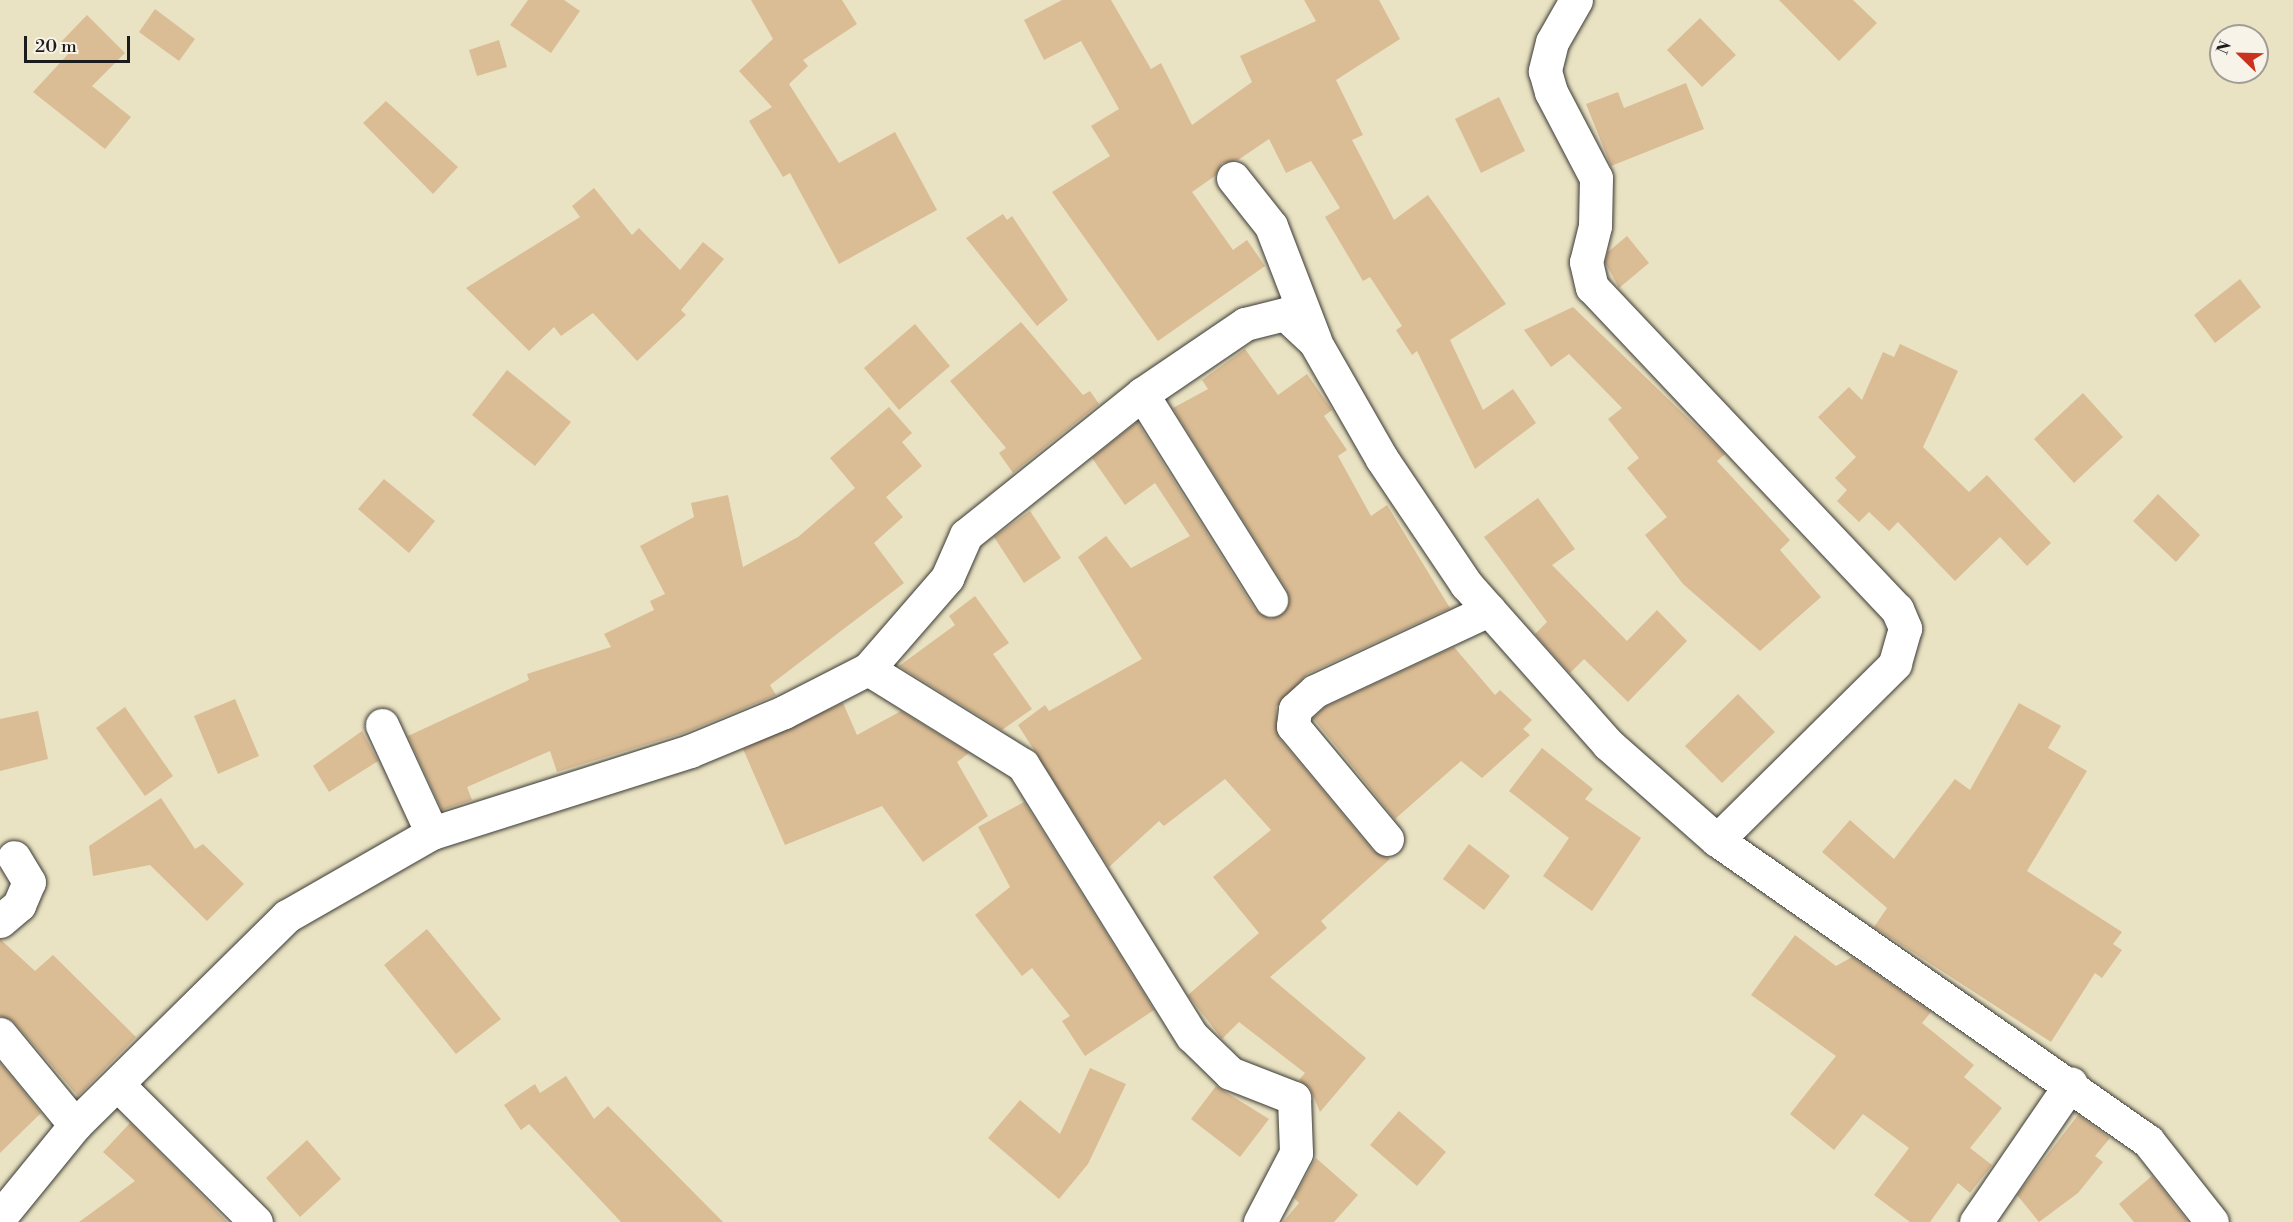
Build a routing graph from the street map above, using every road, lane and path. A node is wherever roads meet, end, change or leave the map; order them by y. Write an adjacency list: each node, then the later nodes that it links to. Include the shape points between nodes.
1 (1576, 0): 11 (street, via 1552,42 1545,71 1596,178 1595,226 1586,262 1592,287 1897,609 1905,628 1895,664)
2 (1233, 178): 3 (street, via 1271,226)
3 (1315, 342): 4 (street, via 1285,314 1245,324); 6 (street, via 1382,459)
4 (1142, 394): 5 (street); 7 (street, via 966,535 946,578)
5 (1271, 600)
6 (1489, 610): 10 (street, via 1315,691 1295,708 1293,726); 11 (street, via 1608,744)
7 (868, 669): 9 (street, via 784,712 690,751); 20 (street, via 1023,765 1192,1036 1230,1072 1294,1098 1296,1153)
8 (382, 724): 9 (street)
9 (432, 833): 16 (street, via 287,916)
10 (1387, 838)
11 (1717, 840): 15 (street)
12 (14, 857): 13 (street, via 28,882 19,905)
13 (0, 921)
14 (0, 1034): 17 (street)
15 (2071, 1083): 21 (street); 22 (street, via 2148,1141)
16 (119, 1086): 17 (street); 19 (street)
17 (75, 1125): 18 (street)
18 (0, 1217)
19 (256, 1222)
20 (1260, 1222)
21 (1976, 1222)
22 (2212, 1222)

